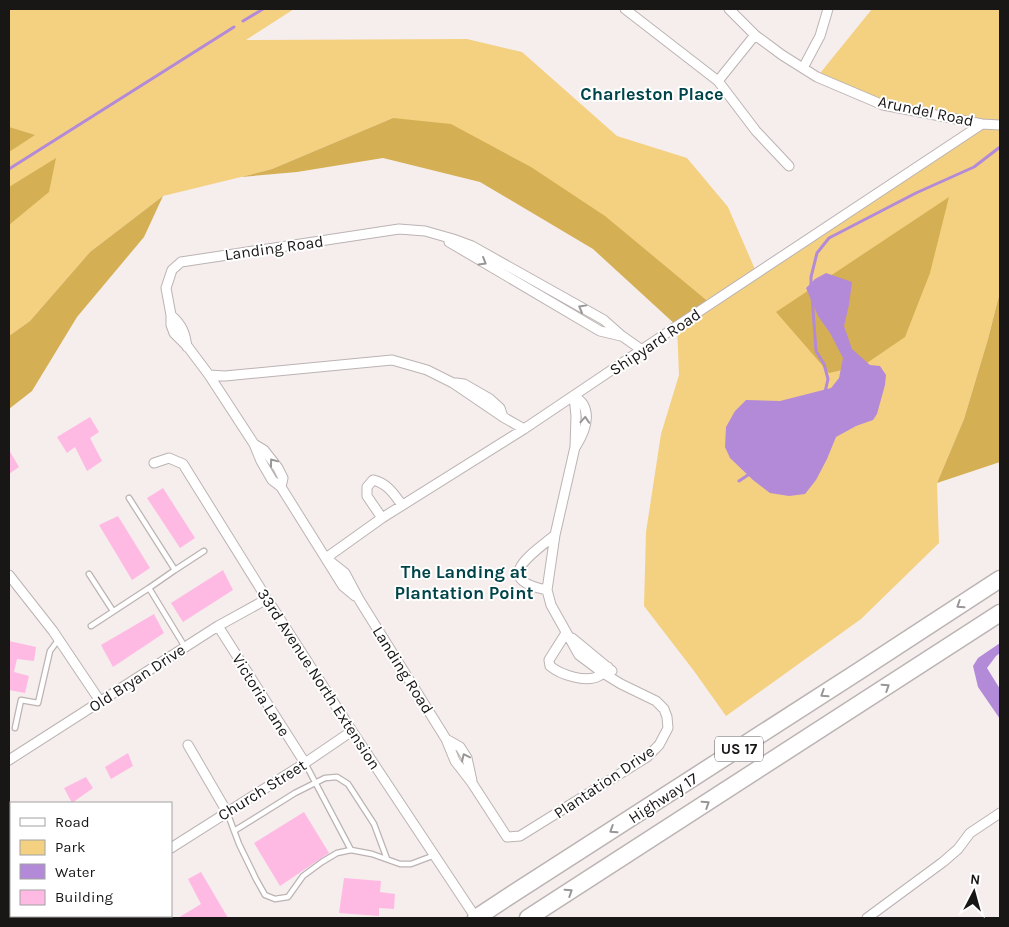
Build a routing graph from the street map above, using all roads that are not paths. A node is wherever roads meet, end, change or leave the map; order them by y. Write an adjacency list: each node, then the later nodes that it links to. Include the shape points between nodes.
1 (625, 9): 6 (street)
2 (729, 9): 4 (street, Arundel Road)
3 (828, 9): 5 (street, via 820,36)
4 (755, 35): 5 (street, Arundel Road); 6 (street)
5 (803, 68): 7 (street, Arundel Road, via 883,105)
6 (718, 81): 9 (street, via 756,131)
7 (982, 124): 8 (street, Arundel Road); 14 (street, Shipyard Road)
8 (1000, 125)
9 (789, 166)
10 (425, 231): 11 (street, Landing Road, via 472,246); 12 (street, Landing Road, one-way to 12); 15 (street, Landing Road, via 399,229 181,262 172,270 166,288 170,315 180,323 188,347)
11 (547, 288): 12 (street); 13 (street, Landing Road, one-way to 11, via 604,320)
12 (542, 296): 13 (street, Landing Road, via 600,331)
13 (622, 336): 14 (street, Landing Road)
14 (642, 350): 16 (street, Shipyard Road)
15 (209, 375): 17 (street, via 392,360 427,370 454,383); 24 (street, Landing Road, via 254,444 272,480 281,487)
16 (574, 396): 17 (street, Shipyard Road); 22 (street, Plantation Drive, via 575,447)
17 (524, 429): 20 (street, Shipyard Road)
18 (154, 463): 31 (street, 33rd Avenue North Extension, via 170,458 183,464)
19 (129, 498): 25 (lane)
20 (402, 506): 21 (street, Shipyard Road); 21 (street, via 388,487 373,480 367,487 368,496)
21 (382, 518): 24 (street, Shipyard Road)
22 (555, 535): 30 (street, Plantation Drive); 30 (street, via 523,562 518,571 524,582)
23 (204, 552): 25 (lane)
24 (326, 558): 50 (street, Landing Road, via 343,586 360,601 446,739 455,761)
25 (175, 570): 29 (lane)
26 (89, 574): 32 (lane)
27 (9, 575): 37 (street)
28 (1000, 579): 55 (highway, Highway 17 / US 17, one-way to 55)
29 (149, 588): 32 (lane); 38 (lane)
30 (547, 590): 36 (street, Plantation Drive)
31 (267, 598): 35 (street, Old Bryan Drive); 42 (street, 33rd Avenue North Extension)
32 (113, 611): 34 (lane)
33 (1000, 613): 56 (highway, Highway 17 / US 17, one-way to 33)
34 (91, 626)
35 (218, 626): 38 (street, Old Bryan Drive); 45 (street, Victoria Lane)
36 (566, 633): 39 (street, Plantation Drive, via 579,655); 39 (street, via 549,660 550,666 574,677 599,676)
37 (59, 639): 40 (street); 41 (lane, via 50,651 38,703 21,700)
38 (185, 647): 40 (street, Old Bryan Drive)
39 (605, 670): 50 (street, Plantation Drive, via 664,709 668,728 659,745 647,757 520,836)
40 (100, 701): 44 (street, Old Bryan Drive)
41 (15, 728)
42 (352, 732): 45 (street, Church Street); 53 (street, 33rd Avenue North Extension)
43 (188, 745): 47 (street)
44 (9, 760)
45 (305, 763): 46 (lane); 47 (street, Church Street)
46 (315, 782): 49 (lane); 52 (lane); 54 (lane, via 337,777 348,784 374,824)
47 (227, 812): 49 (lane); 51 (street, Church Street)
48 (1000, 813): 57 (street, via 970,833 943,862)
49 (234, 831): 52 (lane, via 265,895 275,899 288,897 303,876 322,862 337,853)
50 (506, 836)
51 (172, 847)
52 (351, 850): 54 (lane)
53 (434, 855): 54 (lane, via 412,864); 55 (street, 33rd Avenue North Extension)
54 (387, 859)
55 (476, 918)
56 (528, 918)
57 (867, 918)

